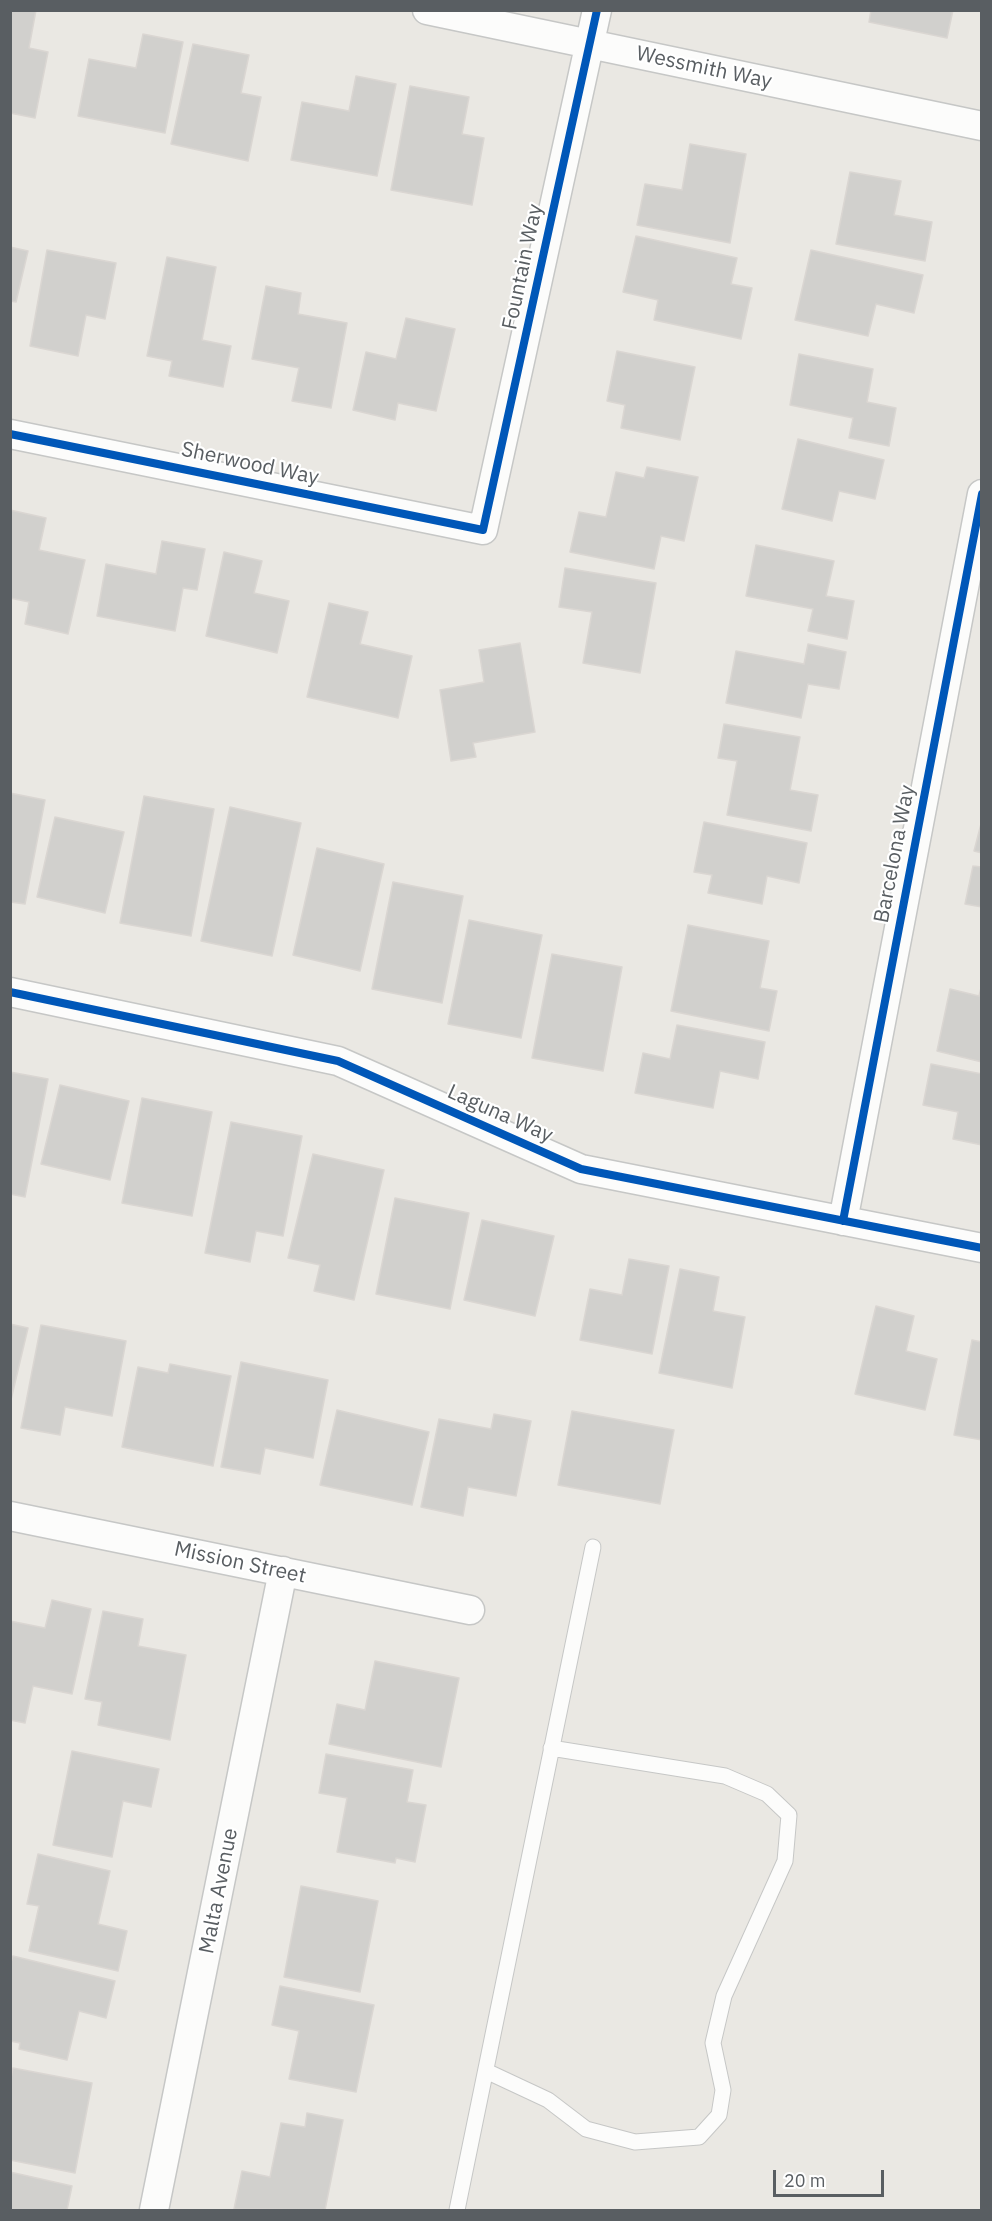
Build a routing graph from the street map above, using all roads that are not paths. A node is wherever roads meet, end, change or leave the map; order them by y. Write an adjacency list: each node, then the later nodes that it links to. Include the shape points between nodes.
1 (427, 10): 3 (street, Wessmith Way)
2 (597, 10): 3 (street, Fountain Way)
3 (590, 44): 4 (street, Wessmith Way); 7 (street, Fountain Way)
4 (981, 126)
5 (10, 434): 7 (street, Sherwood Way)
6 (981, 494): 9 (street, Barcelona Way)
7 (483, 531)
8 (10, 992): 9 (street, Laguna Way, via 338,1061 580,1169)
9 (843, 1221): 10 (street, Laguna Way)
10 (981, 1248)
11 (10, 1516): 13 (street, Mission Street)
12 (592, 1547): 15 (lane)
13 (283, 1571): 14 (street, Mission Street); 17 (street, Malta Avenue)
14 (470, 1610)
15 (551, 1749): 16 (lane); 16 (lane, via 725,1776 767,1794 789,1815 785,1861 724,1996 713,2043 723,2090 719,2115 699,2137 635,2142 586,2129 548,2100)
16 (486, 2071): 18 (lane)
17 (154, 2211)
18 (457, 2211)

